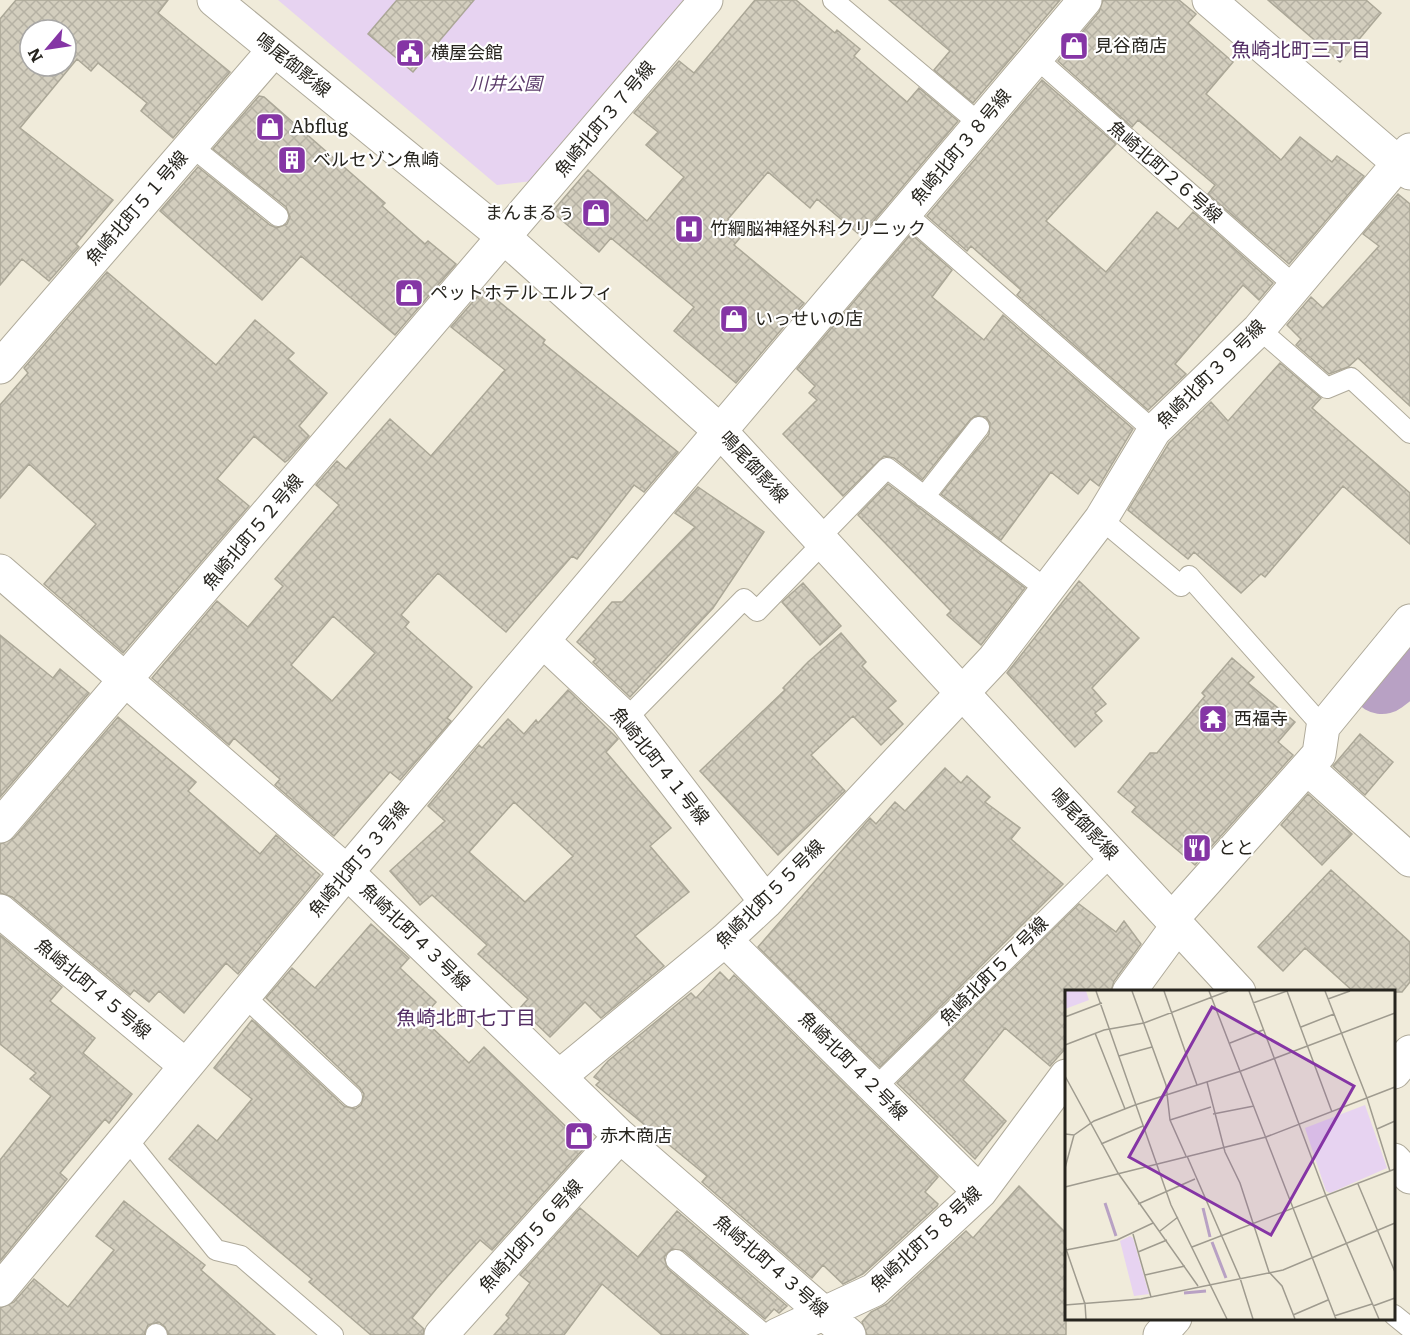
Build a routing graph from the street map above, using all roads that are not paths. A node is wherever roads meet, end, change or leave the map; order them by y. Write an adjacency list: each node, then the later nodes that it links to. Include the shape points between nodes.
1 (214, 0): 6 (street, 鳴尾御影線)
2 (706, 0): 13 (street, 魚崎北町３７号線)
3 (833, 0): 8 (lane)
4 (1085, 0): 7 (street, 魚崎北町３８号線)
5 (1209, 0): 10 (street)
6 (274, 50): 9 (street, 魚崎北町５１号線); 13 (street, 鳴尾御影線)
7 (1036, 58): 8 (street, 魚崎北町３８号線); 14 (lane, 魚崎北町２６号線)
8 (980, 124): 11 (street, 魚崎北町３８号線)
9 (191, 146): 12 (lane); 16 (street, 魚崎北町５１号線)
10 (1406, 162): 14 (street, 魚崎北町３９号線)
11 (905, 213): 18 (lane); 19 (street, 魚崎北町３８号線)
12 (278, 216)
13 (505, 238): 19 (street, 鳴尾御影線); 28 (street, 魚崎北町５２号線)
14 (1295, 286): 15 (street, 魚崎北町３９号線)
15 (1259, 329): 18 (street, 魚崎北町３９号線); 20 (lane, via 1327,388 1351,378)
16 (0, 367)
17 (979, 426): 21 (lane)
18 (1154, 430): 22 (street, 魚崎北町３９号線)
19 (720, 431): 23 (street, 鳴尾御影線); 27 (street, 魚崎北町５３号線)
20 (1410, 433)
21 (924, 497): 23 (lane, via 887,468); 25 (lane)
22 (1101, 519): 25 (street, 魚崎北町３９号線); 31 (lane, via 1180,586 1190,576)
23 (821, 541): 29 (street, 鳴尾御影線); 30 (lane, via 757,611 744,599)
24 (0, 571): 28 (street, 魚崎北町４３号線)
25 (1046, 590): 29 (street, 魚崎北町３９号線, via 994,659)
26 (1410, 621): 31 (street)
27 (543, 641): 30 (street, 魚崎北町４１号線); 36 (street, 魚崎北町５３号線)
28 (126, 681): 33 (street, 魚崎北町５２号線); 36 (street, 魚崎北町４３号線)
29 (962, 693): 34 (street, 鳴尾御影線); 37 (street, 魚崎北町５５号線)
30 (626, 719): 37 (street, 魚崎北町４１号線)
31 (1323, 727): 32 (street, via 1319,754)
32 (1307, 768): 35 (street); 39 (street)
33 (0, 826)
34 (1112, 855): 39 (street, 鳴尾御影線); 49 (lane, 魚崎北町５７号線)
35 (1410, 860)
36 (347, 872): 43 (street, 魚崎北町５３号線); 47 (street, 魚崎北町４３号線)
37 (766, 902): 40 (street, 魚崎北町５５号線)
38 (0, 911): 45 (street, 魚崎北町４５号線)
39 (1175, 922): 41 (street); 42 (street, 鳴尾御影線)
40 (725, 940): 47 (street, 魚崎北町５５号線); 49 (street, 魚崎北町４２号線)
41 (1130, 990)
42 (1237, 990)
43 (244, 996): 45 (street, 魚崎北町５３号線); 50 (lane)
44 (1410, 1052): 46 (street)
45 (186, 1066): 52 (street, 魚崎北町５３号線)
46 (1395, 1071)
47 (560, 1076): 51 (street, 魚崎北町４３号線)
48 (1065, 1077): 55 (street, 魚崎北町５８号線)
49 (875, 1088): 55 (street, 魚崎北町４２号線)
50 (352, 1097)
51 (620, 1136): 58 (street, 魚崎北町４３号線); 63 (street, 魚崎北町５６号線)
52 (126, 1138): 57 (street, 魚崎北町５３号線); 62 (lane, via 216,1250 241,1256)
53 (1395, 1161): 54 (street)
54 (1410, 1177)
55 (980, 1192): 58 (street, 魚崎北町５８号線, via 874,1290)
56 (676, 1260): 64 (lane)
57 (0, 1290)
58 (825, 1312): 65 (street, 魚崎北町５８号線); 66 (street, 魚崎北町４３号線)
59 (1395, 1316): 61 (lane)
60 (1173, 1320): 67 (street)
61 (1410, 1328)
62 (333, 1335)
63 (441, 1335)
64 (765, 1335)
65 (777, 1335)
66 (849, 1335)
67 (1160, 1335)

